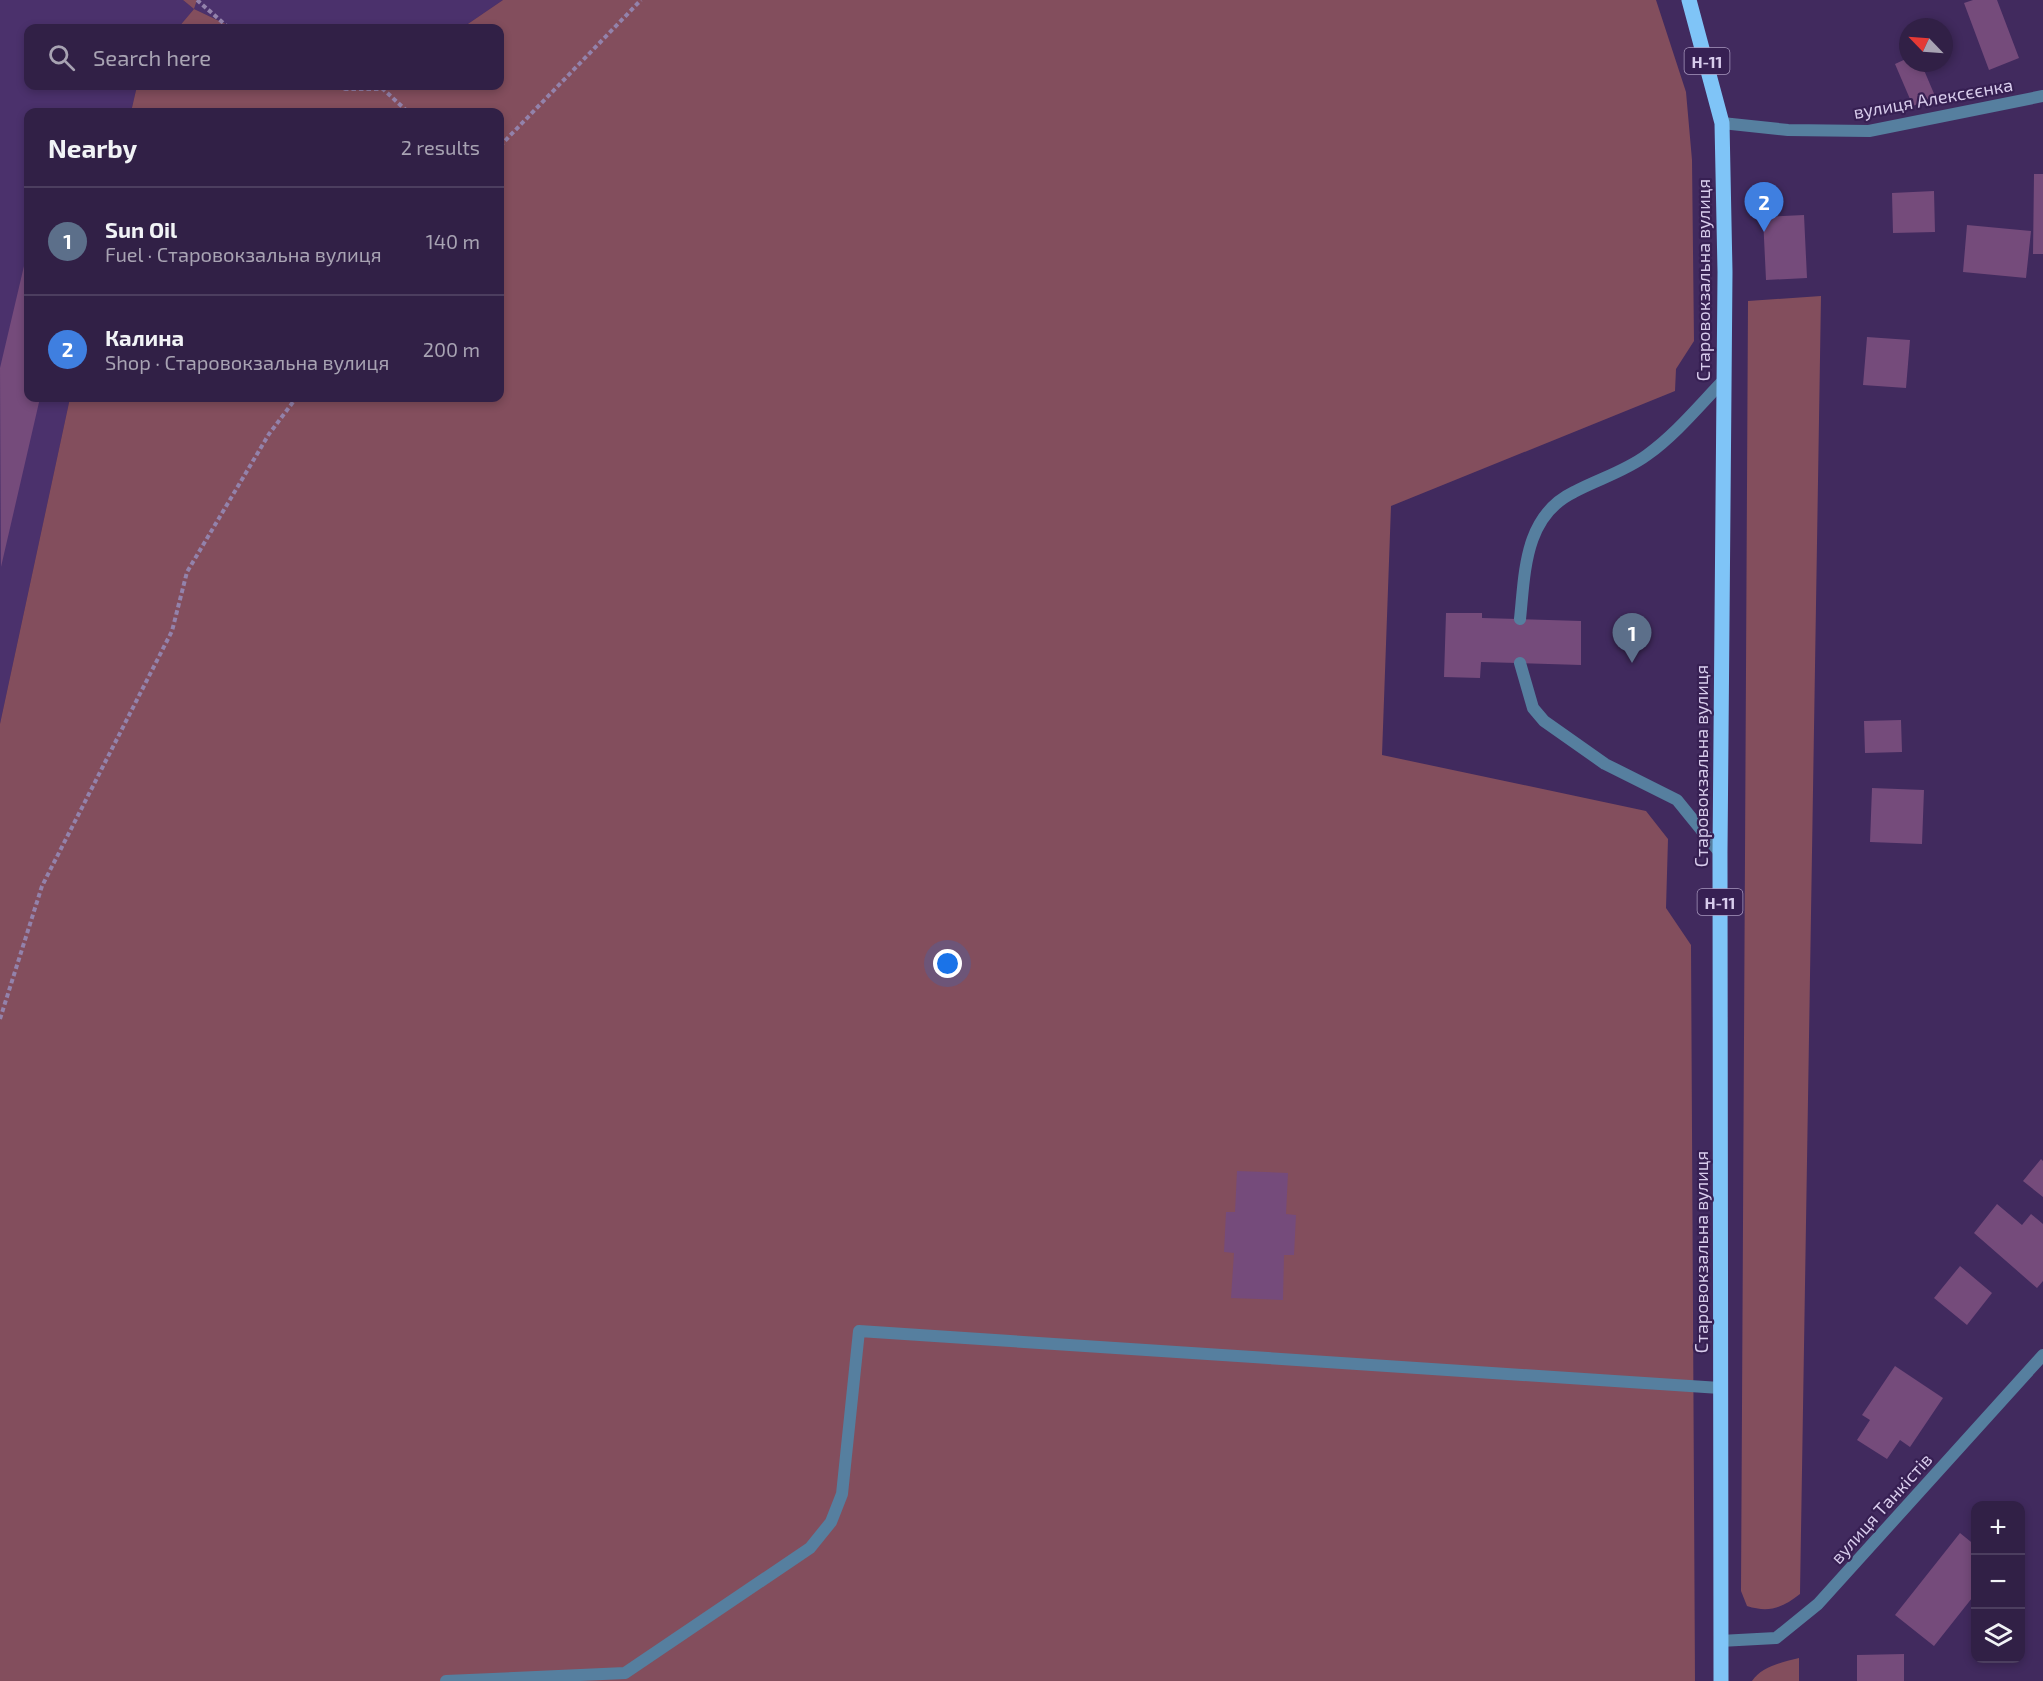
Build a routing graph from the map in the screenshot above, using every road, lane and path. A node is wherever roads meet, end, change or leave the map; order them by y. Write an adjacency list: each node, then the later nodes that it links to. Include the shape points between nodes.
1 (197, 0): 4 (path)
2 (641, 0): 9 (path)
3 (1689, 0): 8 (main road, Старовокзальна вулиця / Н-11)
4 (224, 24)
5 (384, 90): 7 (path)
6 (2043, 96): 8 (street, вулиця Алексєєнка, via 1869,131 1788,130)
7 (404, 108)
8 (1722, 123): 10 (main road, Старовокзальна вулиця / Н-11)
9 (504, 142)
10 (1722, 382): 12 (street, via 1673,435 1646,456 1560,500 1541,520 1529,545); 14 (main road, Старовокзальна вулиця / Н-11)
11 (293, 402): 15 (path, via 269,434 187,572 172,631 42,886)
12 (1520, 619)
13 (1520, 663): 14 (street, via 1533,708 1544,721 1605,764 1677,800)
14 (1720, 853): 17 (main road, Старовокзальна вулиця / Н-11)
15 (0, 1019)
16 (2041, 1360): 18 (street, вулиця Танкістів, via 1818,1604 1776,1638)
17 (1720, 1388): 18 (main road, Старовокзальна вулиця / Н-11); 19 (street, via 859,1331 843,1494 831,1522 810,1548 625,1673)
18 (1720, 1641): 20 (main road, Старовокзальна вулиця / Н-11)
19 (446, 1681)
20 (1721, 1681)

